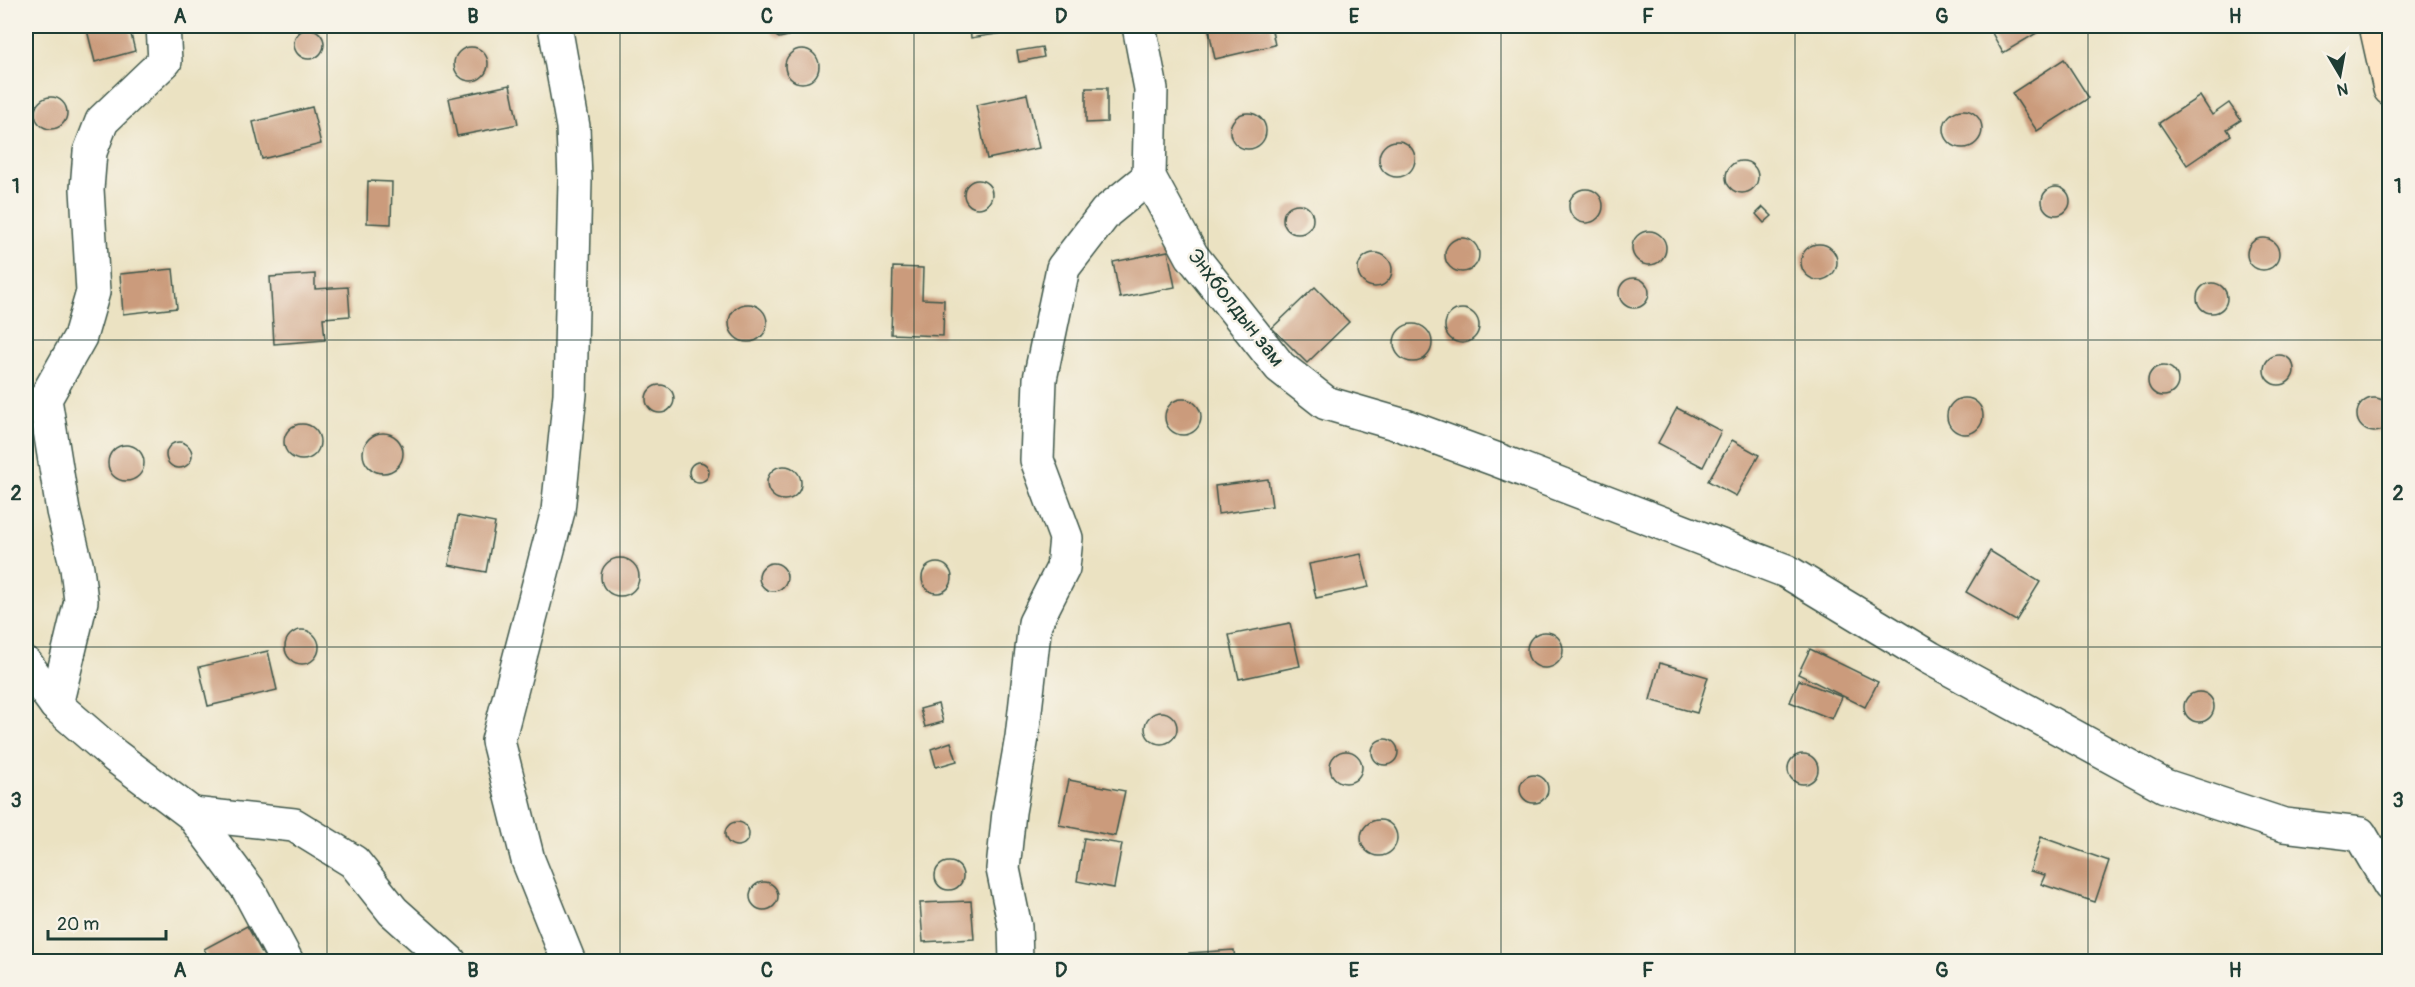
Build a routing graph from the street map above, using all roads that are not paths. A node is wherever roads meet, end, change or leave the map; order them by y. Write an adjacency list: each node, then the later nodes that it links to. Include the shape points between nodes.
1 (163, 26): 8 (street, via 165,61 102,121 90,153 87,189 93,292 80,337 45,399 81,601)
2 (555, 26): 13 (street, via 574,138 570,394 558,511 498,741 528,860)
3 (1139, 26): 6 (street, Энхболдын зам, via 1151,89)
4 (2382, 35): 5 (street)
5 (2390, 89)
6 (1149, 177): 10 (street, Энхболдын зам, via 1192,256 1281,367 1326,403 1405,426 1786,571 1930,658 2165,786 2284,825 2360,834); 14 (street, via 1106,212 1064,268 1040,379 1037,460 1066,538 1063,568 1035,623 1009,812 1003,868 1015,927)
7 (26, 664): 8 (street)
8 (56, 705): 9 (street, via 114,756)
9 (192, 814): 11 (street, via 248,889); 12 (street, via 294,825 354,862 393,911)
10 (2390, 885)
11 (287, 962)
12 (450, 962)
13 (569, 962)
14 (1016, 962)

